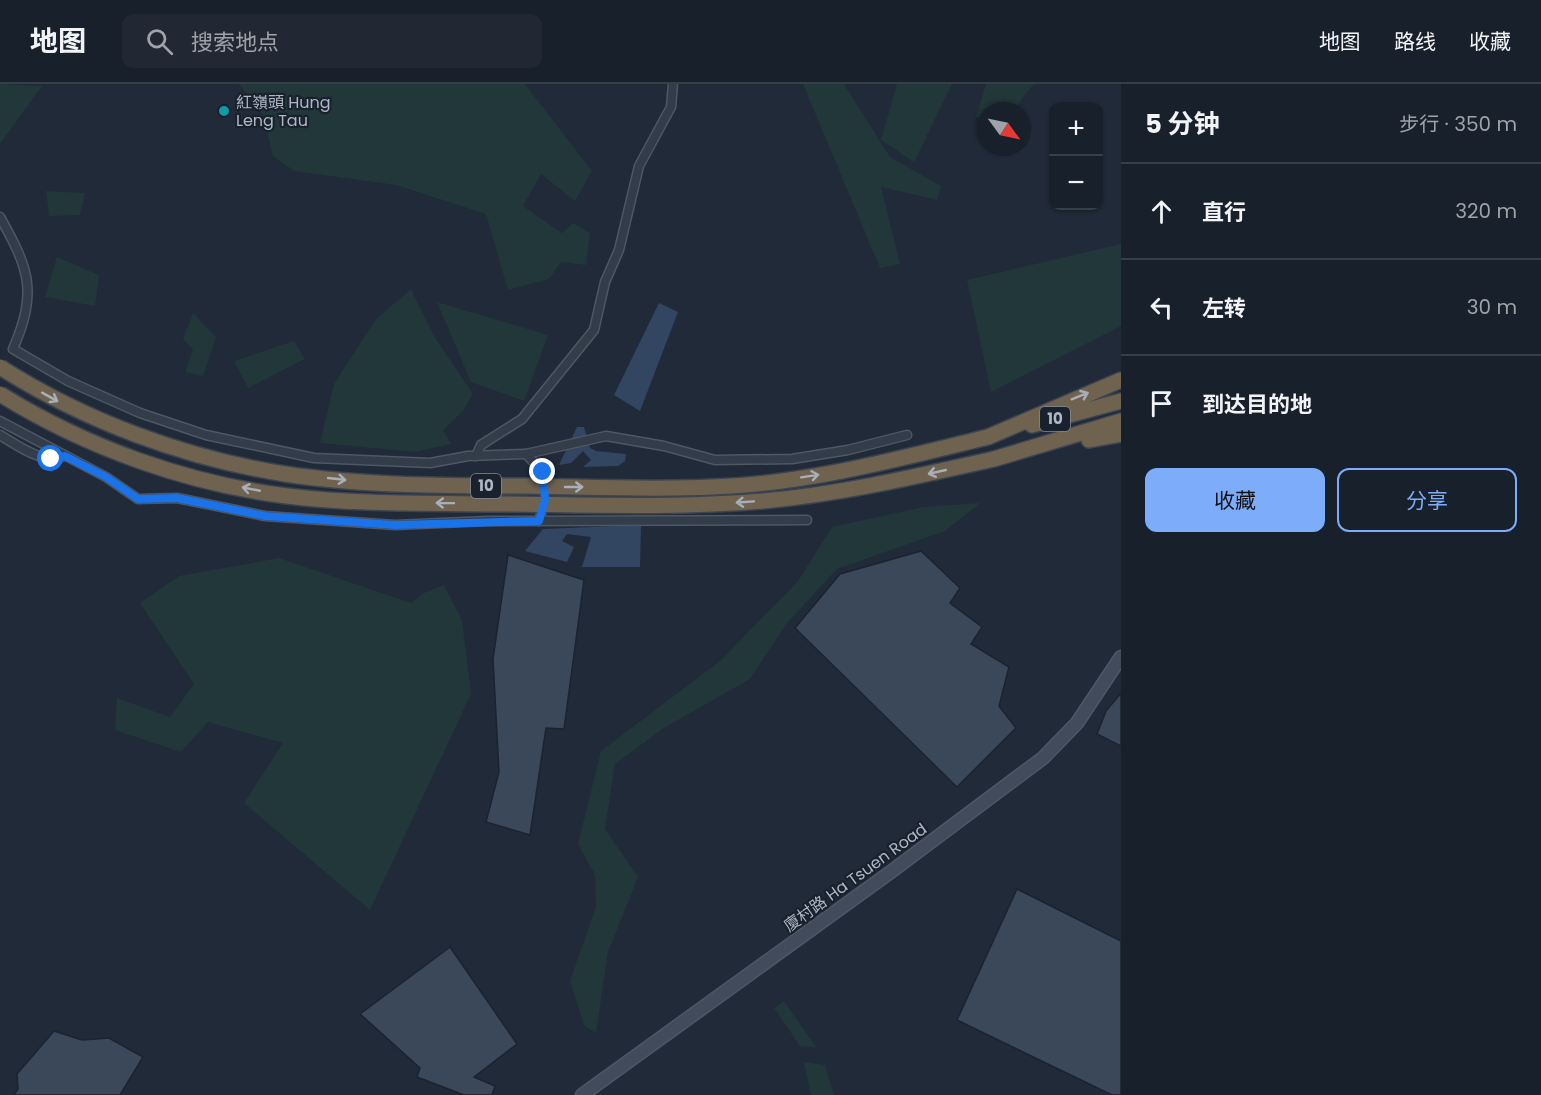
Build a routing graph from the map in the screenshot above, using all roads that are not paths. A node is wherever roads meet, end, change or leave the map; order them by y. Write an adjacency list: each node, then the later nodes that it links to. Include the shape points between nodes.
1 (673, 84): 15 (street, via 671,107 639,166 594,330 522,419 481,445)
2 (0, 217): 15 (street, via 21,256 29,284 23,326 14,349 68,381 140,413 206,435 314,458 430,463)
3 (0, 367): 12 (highway, 10, one-way to 12, bridge, via 72,409 146,438 284,474 355,481 439,486 714,488 885,463)
4 (1121, 380): 12 (highway, one-way to 4)
5 (0, 394): 16 (highway, 10, one-way to 5, bridge, via 845,491 719,504 330,500 246,489 175,471 98,444)
6 (1121, 401): 12 (highway, 10)
7 (0, 421): 14 (street)
8 (1121, 421): 16 (highway, 10)
9 (1121, 434): 16 (highway)
10 (0, 435): 14 (street, via 34,454 57,460)
11 (907, 435): 13 (street, via 792,459 715,460 606,436)
12 (988, 437)
13 (526, 454): 15 (street); 18 (street, via 543,472 545,500)
14 (65, 456): 18 (street, via 138,499 177,498 265,516 395,525)
15 (476, 456)
16 (994, 459)
17 (807, 520): 18 (street)
18 (539, 521)
19 (1121, 657): 20 (street, 廈村路 Ha Tsuen Road, via 1077,723 1043,758)
20 (582, 1095)

